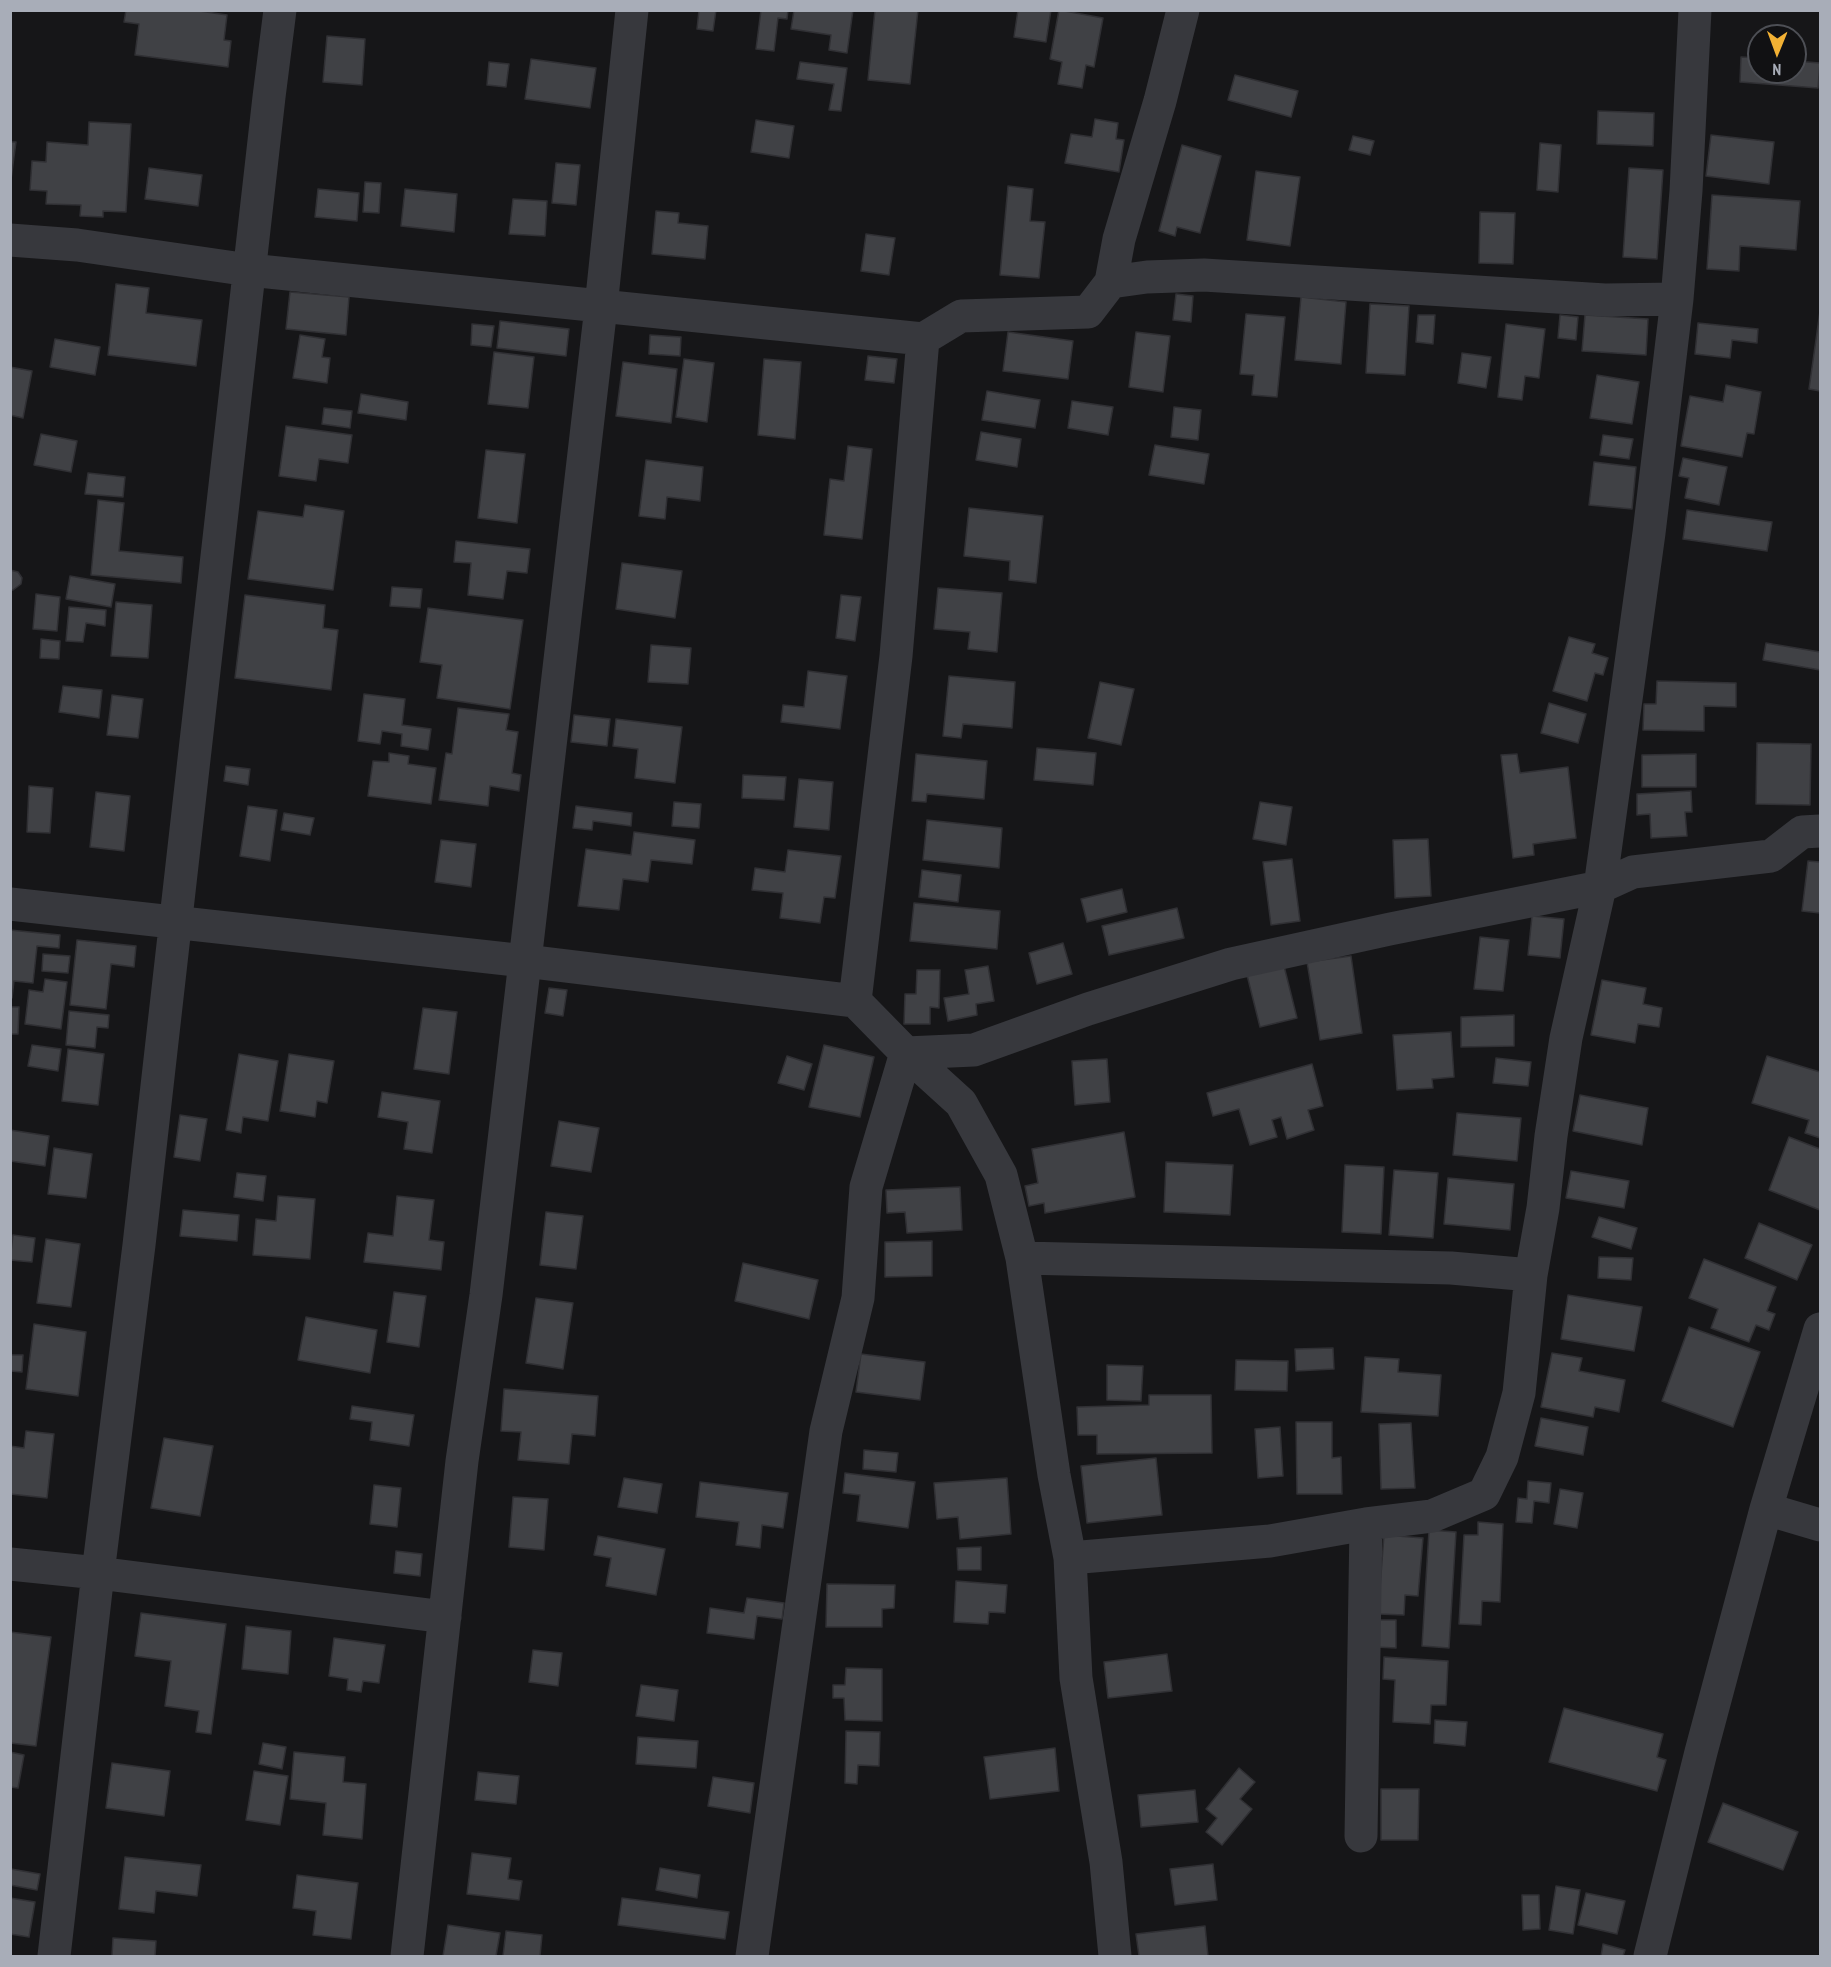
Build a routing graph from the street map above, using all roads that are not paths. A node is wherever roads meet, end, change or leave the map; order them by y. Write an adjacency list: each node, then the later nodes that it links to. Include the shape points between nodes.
1 (280, 10): 6 (street)
2 (632, 10): 9 (street)
3 (1184, 10): 7 (street, via 1119,239)
4 (1695, 10): 8 (street)
5 (10, 240): 6 (street, via 77,245)
6 (249, 270): 9 (street); 14 (street)
7 (1111, 282): 8 (street, via 1204,275 1605,300); 10 (street, via 1088,312 961,316)
8 (1677, 299): 12 (street)
9 (601, 308): 10 (street); 15 (street)
10 (923, 339): 16 (street, via 896,656)
11 (1821, 831): 12 (street, via 1802,832 1771,856 1633,872)
12 (1600, 887): 17 (street, via 1232,964 974,1050); 19 (street, via 1566,1038)
13 (10, 904): 14 (street)
14 (175, 923): 15 (street); 26 (street)
15 (525, 961): 16 (street); 27 (street)
16 (855, 1001): 17 (street)
17 (906, 1053): 18 (street, via 961,1103 1001,1175); 31 (street, via 866,1187 858,1298 826,1431)
18 (1022, 1258): 19 (street, via 1451,1268); 24 (street)
19 (1531, 1275): 22 (street, via 1519,1393 1502,1456 1484,1494 1432,1516)
20 (1821, 1329): 21 (street)
21 (1766, 1509): 23 (street); 33 (street)
22 (1366, 1524): 24 (street, via 1270,1541); 28 (street)
23 (1821, 1525)
24 (1070, 1558): 32 (street, via 1076,1678 1106,1862)
25 (10, 1564): 26 (street)
26 (98, 1573): 27 (street); 29 (street)
27 (445, 1617): 30 (street)
28 (1361, 1836)
29 (54, 1956)
30 (407, 1956)
31 (752, 1956)
32 (1115, 1956)
33 (1650, 1956)

